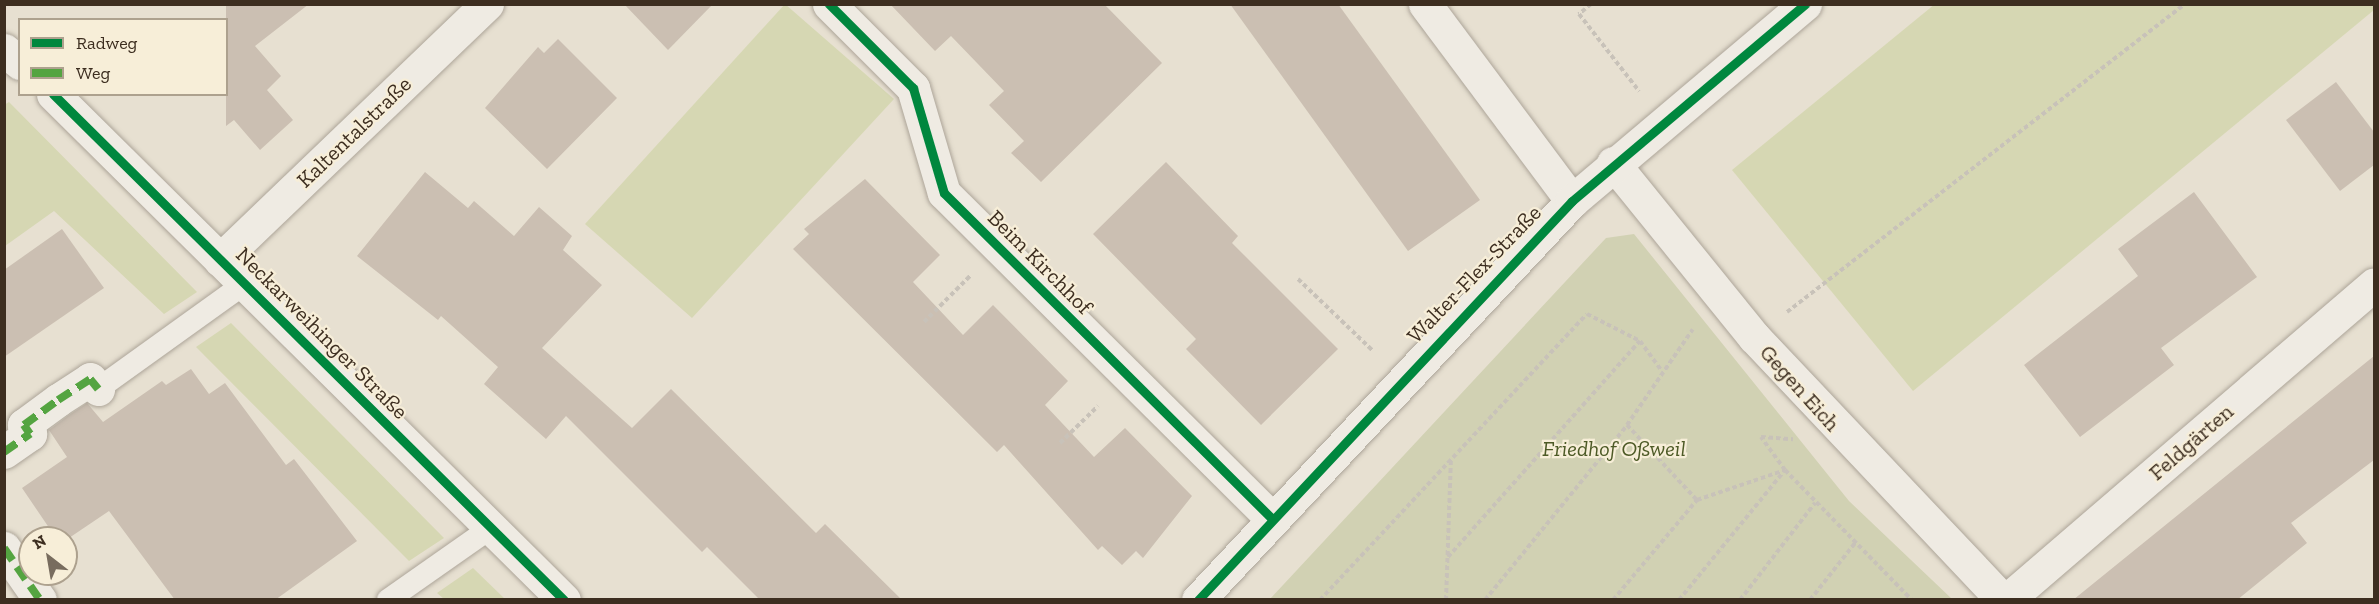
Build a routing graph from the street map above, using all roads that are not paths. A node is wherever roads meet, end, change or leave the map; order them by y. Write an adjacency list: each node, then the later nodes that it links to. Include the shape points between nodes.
1 (487, 4): 10 (street, Kaltentalstraße)
2 (829, 4): 15 (street, Beim Kirchhof, via 913,88 944,193)
3 (1425, 4): 9 (street)
4 (1805, 4): 8 (street, Walter-Flex-Straße)
5 (4, 50): 6 (street)
6 (18, 61)
7 (55, 96): 10 (street, Neckarweihinger Straße)
8 (1613, 163): 9 (street, Walter-Flex-Straße); 22 (street, Gegen Eich, via 1754,337 1850,444)
9 (1572, 201): 15 (street, Walter-Flex-Straße)
10 (220, 260): 11 (street, Neckarweihinger Straße)
11 (244, 284): 13 (lane, Neckarweihinger Straße); 16 (street, Neckarweihinger Straße)
12 (2374, 284): 22 (street, Feldgärten)
13 (98, 389): 14 (street, via 90,379 58,400 24,425 30,434)
14 (4, 452)
15 (1272, 519): 21 (street, Walter-Flex-Straße)
16 (492, 527): 19 (lane); 20 (street, Neckarweihinger Straße)
17 (4, 548): 18 (street)
18 (40, 600)
19 (388, 600)
20 (564, 600)
21 (1198, 600)
22 (2005, 600)

